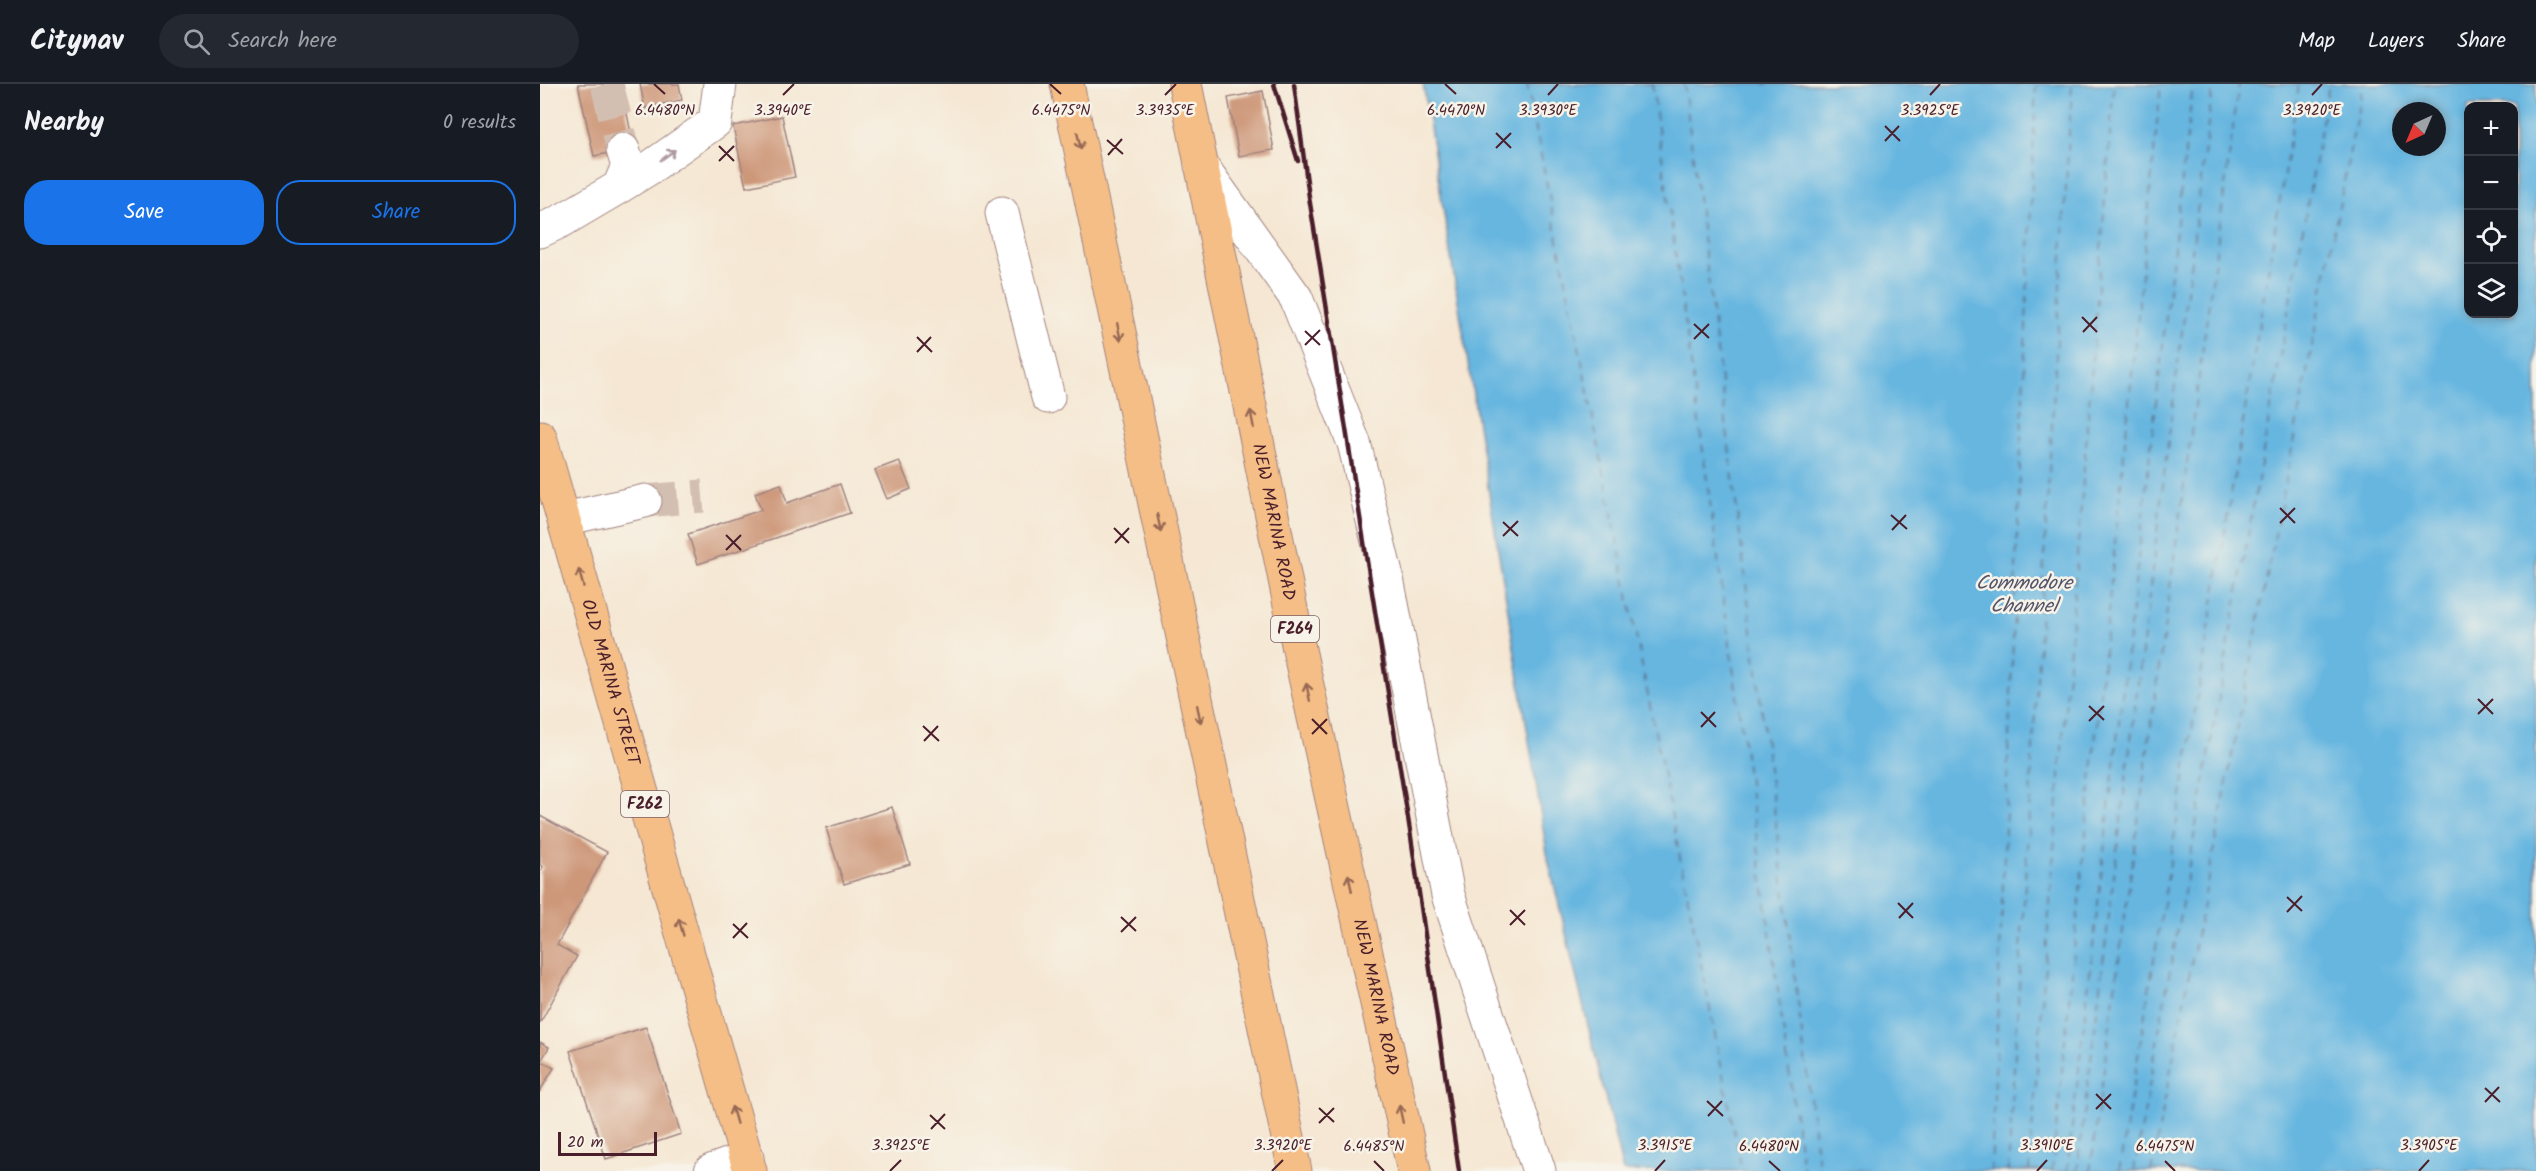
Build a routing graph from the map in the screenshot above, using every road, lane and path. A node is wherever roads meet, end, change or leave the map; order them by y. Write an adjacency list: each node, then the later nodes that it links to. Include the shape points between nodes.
1 (720, 84): 6 (street, one-way to 1, via 715,122)
2 (1067, 84): 15 (main road, one-way to 15)
3 (1185, 84): 5 (main road, NEW MARINA ROAD / F264)
4 (623, 150): 6 (street, via 628,166)
5 (1201, 165): 16 (main road, NEW MARINA ROAD / F264, one-way to 5, via 1300,654); 17 (street, via 1296,298 1354,443 1390,589 1448,895)
6 (619, 187): 8 (street)
7 (1002, 213): 9 (street)
8 (540, 231)
9 (1047, 397)
10 (540, 437): 12 (main road, OLD MARINA STREET / F262)
11 (645, 501): 12 (street)
12 (564, 519): 13 (main road, OLD MARINA STREET / F262, one-way to 12)
13 (748, 1165): 14 (street)
14 (711, 1171)
15 (1295, 1171)
16 (1414, 1171)
17 (1539, 1171)

